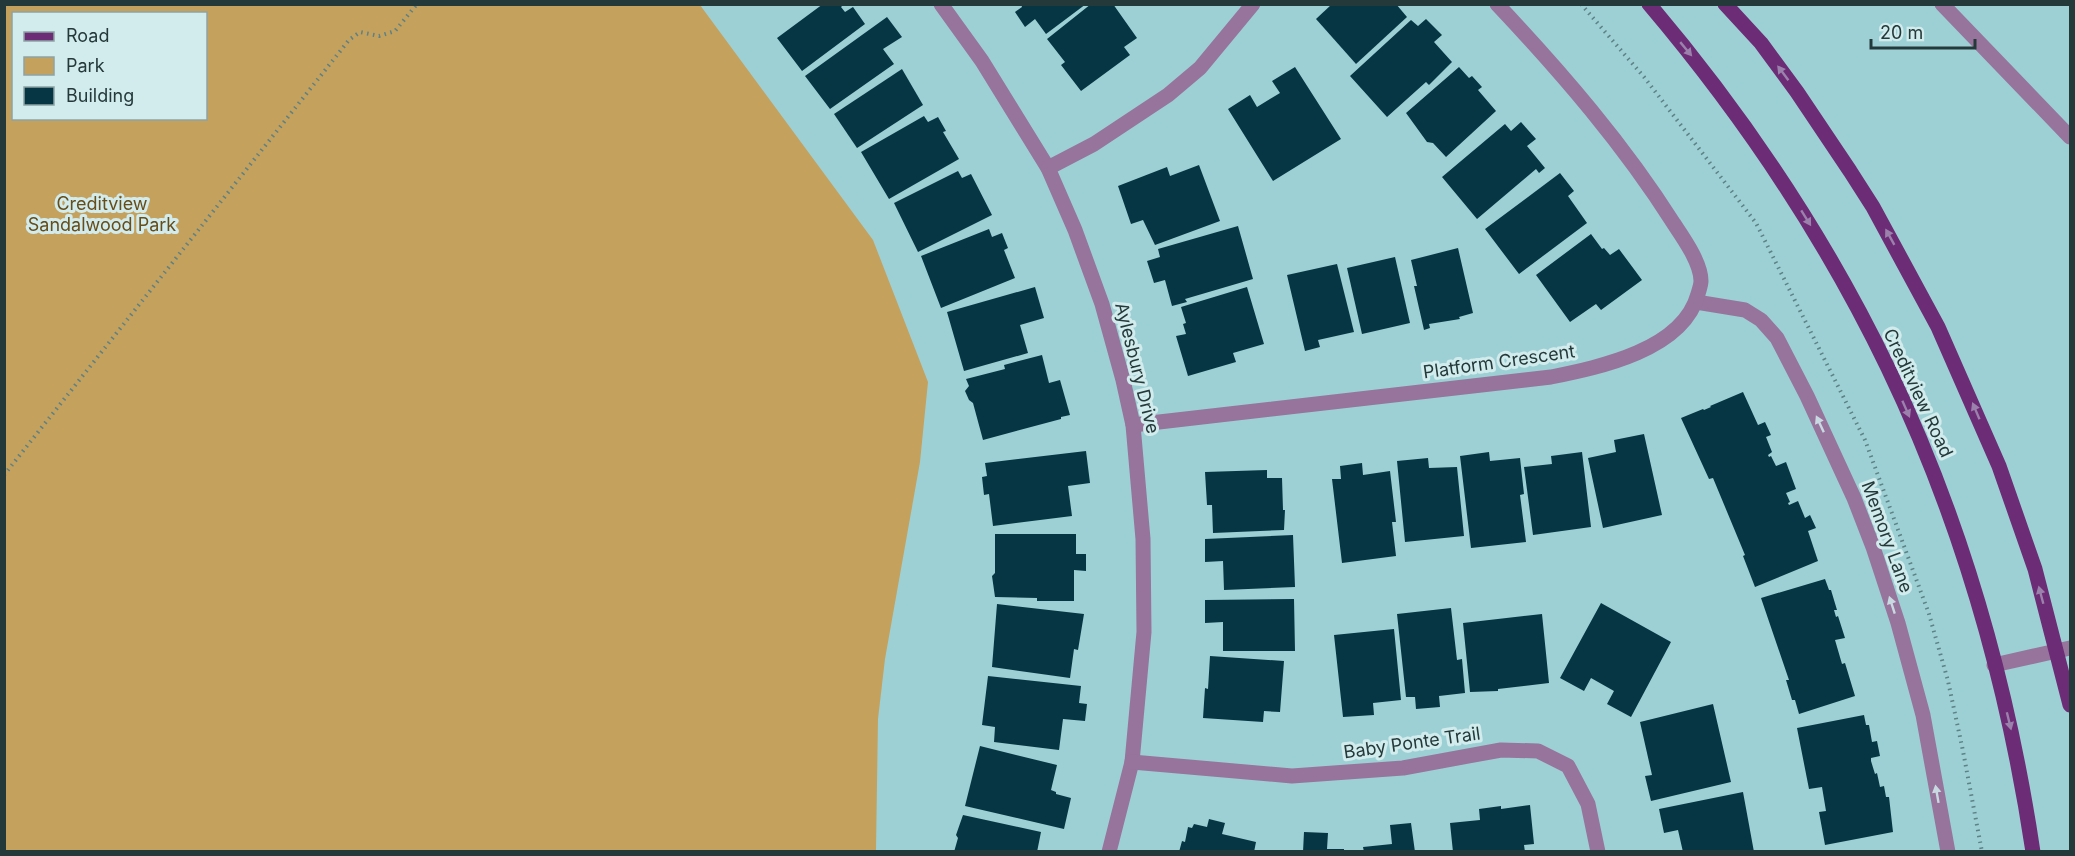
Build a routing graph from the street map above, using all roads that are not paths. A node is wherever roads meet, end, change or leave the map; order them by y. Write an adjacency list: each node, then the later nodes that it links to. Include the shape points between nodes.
1 (941, 4): 8 (street, Aylesbury Drive)
2 (1253, 4): 8 (street, via 1200,68 1168,95 1094,144)
3 (1497, 4): 9 (street, Platform Crescent, via 1578,95 1661,203 1695,259 1701,281)
4 (1649, 4): 12 (main road, Creditview Road, one-way to 12, via 1774,169 1827,254 1888,367 1944,500 1974,585)
5 (1725, 4): 11 (main road, one-way to 5, via 1999,466 1938,327 1850,171 1797,92)
6 (1942, 4): 7 (street)
7 (2070, 137)
8 (1048, 168): 10 (street, Aylesbury Drive, via 1102,304)
9 (1696, 302): 10 (street, Platform Crescent, via 1686,320 1673,332 1609,364 1582,371); 17 (street, Memory Lane, one-way to 9, via 1923,715 1898,622 1854,498 1777,338 1761,320 1745,310)
10 (1133, 425): 14 (street, Aylesbury Drive, via 1143,539 1144,632)
11 (2063, 650): 12 (street); 13 (main road)
12 (1994, 665): 18 (main road, Creditview Road, one-way to 18, via 2017,755)
13 (2070, 705)
14 (1132, 762): 15 (street, Aylesbury Drive); 16 (street, Baby Ponte Trail, via 1292,777 1403,768 1501,750 1538,751 1568,766 1588,804)
15 (1109, 852)
16 (1598, 852)
17 (1948, 852)
18 (2034, 852)

